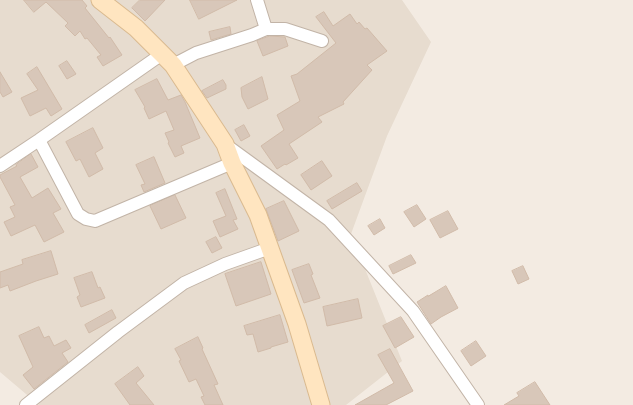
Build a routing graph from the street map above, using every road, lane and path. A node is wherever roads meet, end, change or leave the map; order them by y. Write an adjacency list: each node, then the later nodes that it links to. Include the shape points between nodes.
1 (100, 0): 5 (street, via 136,28)
2 (257, 0): 3 (street)
3 (266, 29): 4 (street, via 285,29); 5 (street, via 196,53)
4 (322, 41)
5 (168, 59): 6 (street); 7 (street)
6 (38, 140): 8 (street, via 78,214 95,221); 9 (street)
7 (225, 144): 8 (street); 13 (street, via 329,220 413,312)
8 (232, 163): 10 (street, via 258,215)
9 (0, 166)
10 (270, 248): 11 (street, via 225,264 184,283); 12 (street, via 297,324)
11 (26, 405)
12 (321, 405)
13 (478, 405)

